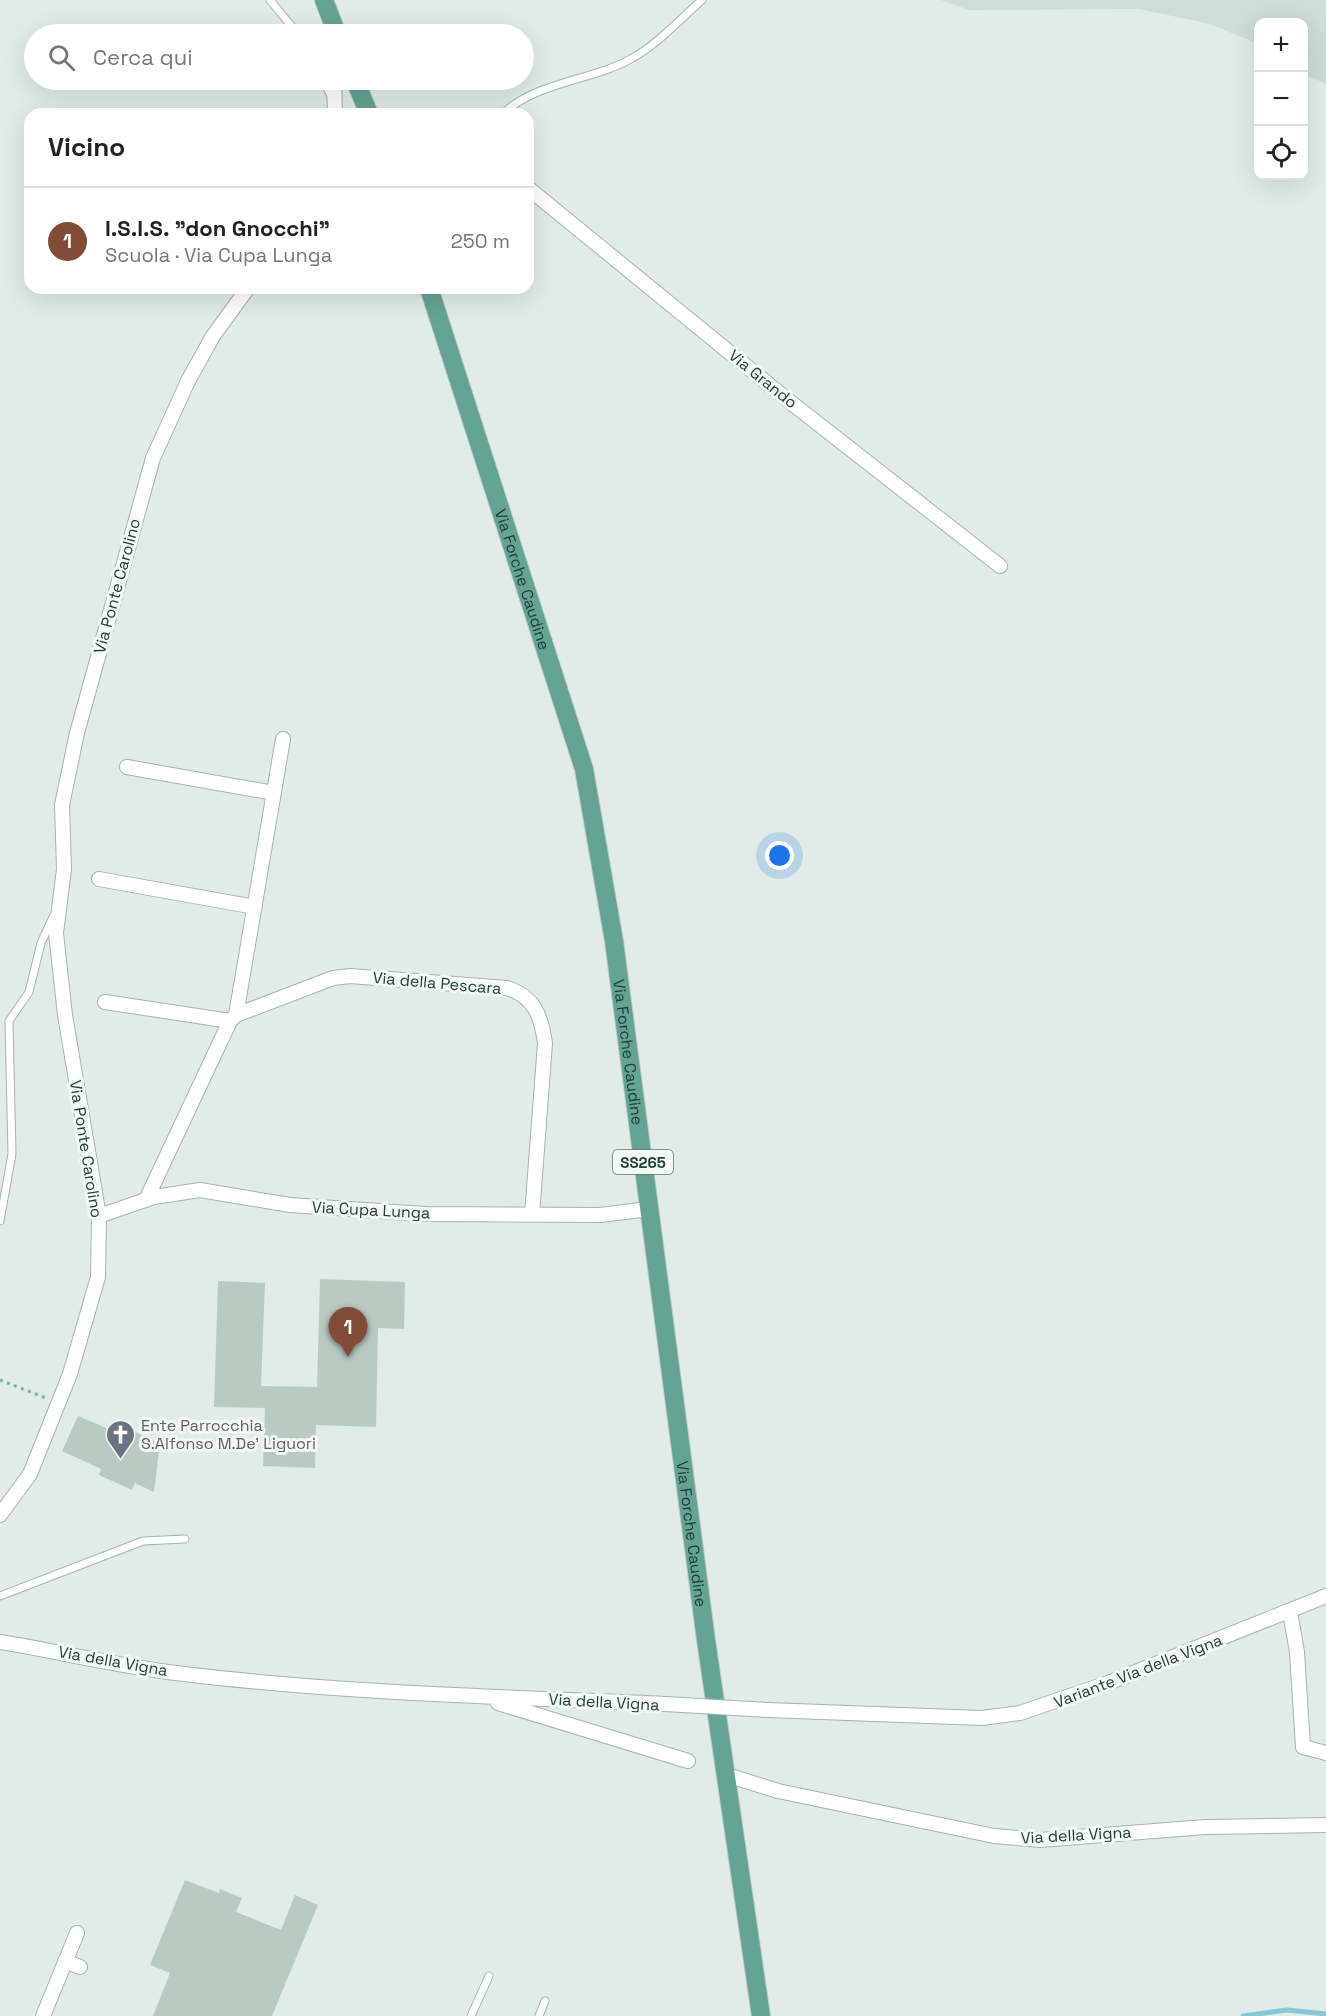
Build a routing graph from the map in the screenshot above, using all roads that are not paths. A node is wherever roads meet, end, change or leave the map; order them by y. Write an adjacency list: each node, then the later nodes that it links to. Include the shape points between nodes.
1 (270, 0): 4 (lane)
2 (323, 0): 5 (street); 6 (main road)
3 (702, 0): 13 (lane, via 634,58)
4 (290, 24)
5 (327, 24)
6 (333, 24)
7 (327, 90): 10 (lane)
8 (335, 90): 11 (street)
9 (359, 90): 12 (main road)
10 (335, 108)
11 (336, 108)
12 (367, 108)
13 (509, 108)
14 (534, 193): 19 (street, Via Grando)
15 (244, 294): 24 (street, Via Ponte Carolino, via 213,336 188,381 153,458 77,733 62,805 64,869)
16 (425, 294): 18 (street)
17 (431, 294): 18 (main road, Via Forche Caudine / SS265)
18 (442, 327): 29 (main road, Via Forche Caudine / SS265, via 584,769 614,941)
19 (1000, 566)
20 (283, 739): 22 (street)
21 (127, 767): 22 (street)
22 (274, 793): 25 (street)
23 (99, 879): 25 (street)
24 (58, 907): 31 (street, Via Ponte Carolino, via 56,933 65,1015); 32 (lane, Via Ponte Carolino, via 41,943 29,992 9,1021 12,1154)
25 (255, 907): 27 (street)
26 (105, 1002): 27 (street)
27 (233, 1018): 28 (street); 30 (street, Via della Pescara, via 333,978 350,976 507,988 527,997 541,1016 545,1043)
28 (146, 1200): 30 (street, Via Cupa Lunga, via 200,1190 290,1205 425,1214); 31 (street, Via Cupa Lunga)
29 (649, 1209): 30 (street, Via Cupa Lunga, via 600,1215); 43 (main road, Via Forche Caudine / SS265)
30 (532, 1215)
31 (99, 1216): 33 (street, Via Ponte Carolino, via 98,1277 70,1374 30,1474)
32 (0, 1221)
33 (0, 1515)
34 (185, 1539): 35 (lane, via 143,1541)
35 (0, 1596)
36 (1326, 1596): 37 (street, Variante Via della Vigna)
37 (1290, 1612): 40 (street, Variante Via della Vigna, via 1043,1707); 41 (street, via 1297,1652 1303,1747)
38 (0, 1642): 39 (street, Via della Vigna, via 182,1674)
39 (477, 1696): 40 (street, Via della Vigna, bridge); 42 (street, Via della Vigna)
40 (982, 1718)
41 (1326, 1753)
42 (688, 1761)
43 (724, 1774): 44 (street, Via della Vigna, via 778,1791 1005,1837 1040,1840 1205,1827); 53 (main road, Via Forche Caudine / SS265)
44 (1326, 1825)
45 (77, 1933): 46 (street)
46 (65, 1961): 47 (street); 50 (street)
47 (80, 1967)
48 (489, 1976): 51 (lane)
49 (545, 2001): 52 (lane)
50 (43, 2016)
51 (471, 2016)
52 (539, 2016)
53 (760, 2016)

